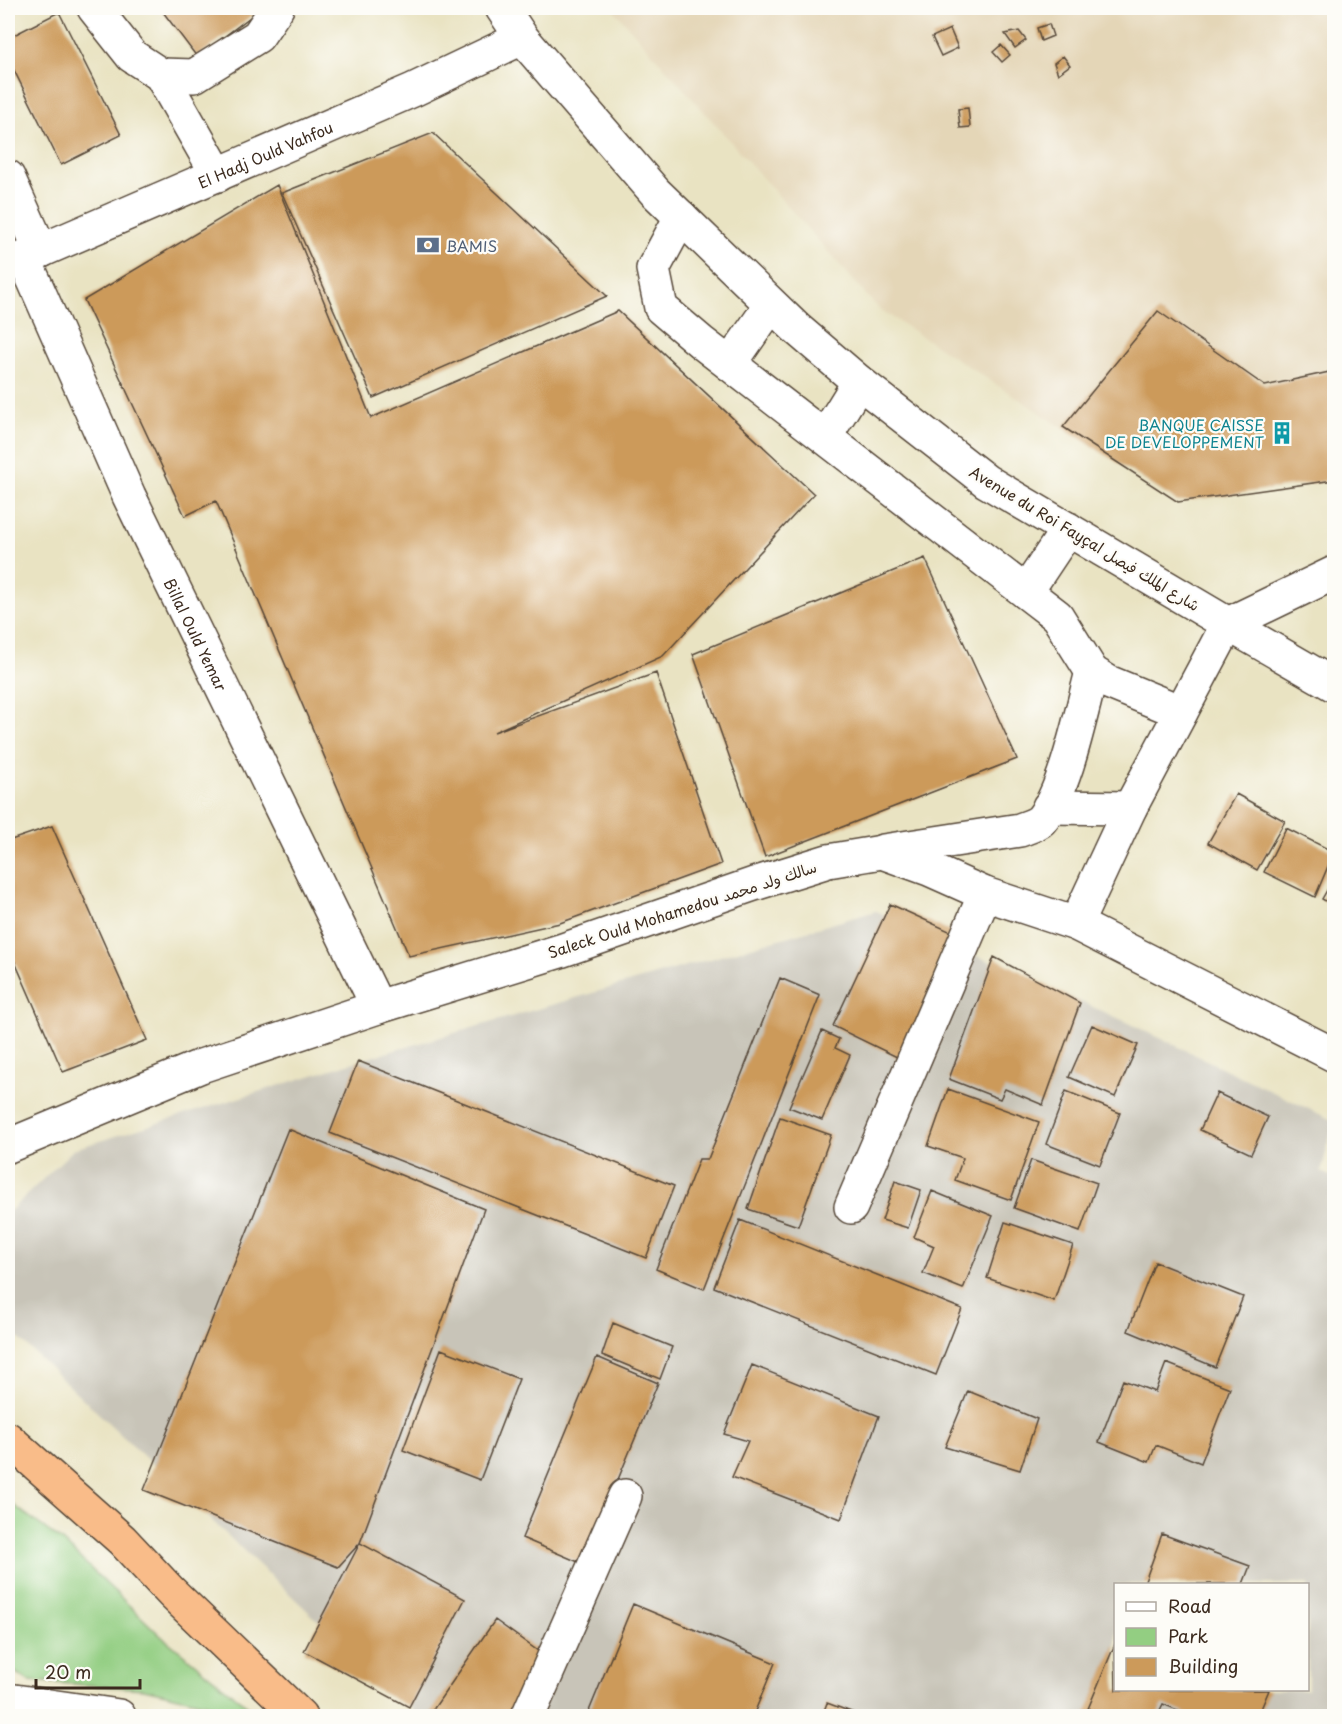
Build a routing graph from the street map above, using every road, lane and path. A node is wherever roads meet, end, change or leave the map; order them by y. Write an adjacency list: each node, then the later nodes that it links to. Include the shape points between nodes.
1 (94, 8): 5 (street, via 132,56)
2 (277, 8): 5 (street, via 258,36 194,76)
3 (502, 8): 4 (street, Avenue du Roi Fayçal شارع الملك فيصل)
4 (522, 38): 6 (street, El Hadj Ould Vahfou); 8 (street, Avenue du Roi Fayçal شارع الملك فيصل)
5 (161, 75): 6 (street)
6 (218, 175): 9 (street, El Hadj Ould Vahfou)
7 (8, 177): 9 (street, Billal Ould Yemar)
8 (681, 217): 10 (street, Avenue du Roi Fayçal شارع الملك فيصل); 11 (street, via 653,269 661,308)
9 (24, 258): 26 (street, Billal Ould Yemar, via 129,496)
10 (771, 305): 11 (street); 12 (street, Avenue du Roi Fayçal شارع الملك فيصل)
11 (730, 364): 13 (street)
12 (859, 382): 13 (street); 14 (street, Avenue du Roi Fayçal شارع الملك فيصل, via 987,481)
13 (825, 437): 16 (street)
14 (1068, 529): 16 (street); 17 (street, Avenue du Roi Fayçal شارع الملك فيصل)
15 (1335, 573): 17 (street)
16 (1026, 592): 18 (street, via 1057,616)
17 (1228, 624): 19 (street, Avenue du Roi Fayçal شارع الملك فيصل); 20 (street)
18 (1092, 672): 20 (street); 21 (street, via 1066,766)
19 (1335, 685)
20 (1181, 712): 22 (street)
21 (1049, 807): 22 (street); 23 (street, via 1039,822 1020,830)
22 (1130, 808): 25 (street)
23 (882, 852): 24 (street, Saleck Ould Mohamedou سالك ولد محمد); 26 (street, Saleck Ould Mohamedou سالك ولد محمد, via 828,861 764,880 560,951)
24 (984, 894): 25 (street, Saleck Ould Mohamedou سالك ولد محمد); 29 (street)
25 (1076, 924): 27 (street, Saleck Ould Mohamedou سالك ولد محمد)
26 (378, 1007): 28 (street, Saleck Ould Mohamedou سالك ولد محمد, via 201,1066)
27 (1335, 1054)
28 (8, 1146)
29 (851, 1207)
30 (8, 1439): 34 (highway, via 122,1540)
31 (625, 1496): 35 (street)
32 (8, 1700): 33 (street)
33 (119, 1716)
34 (300, 1716)
35 (528, 1716)

